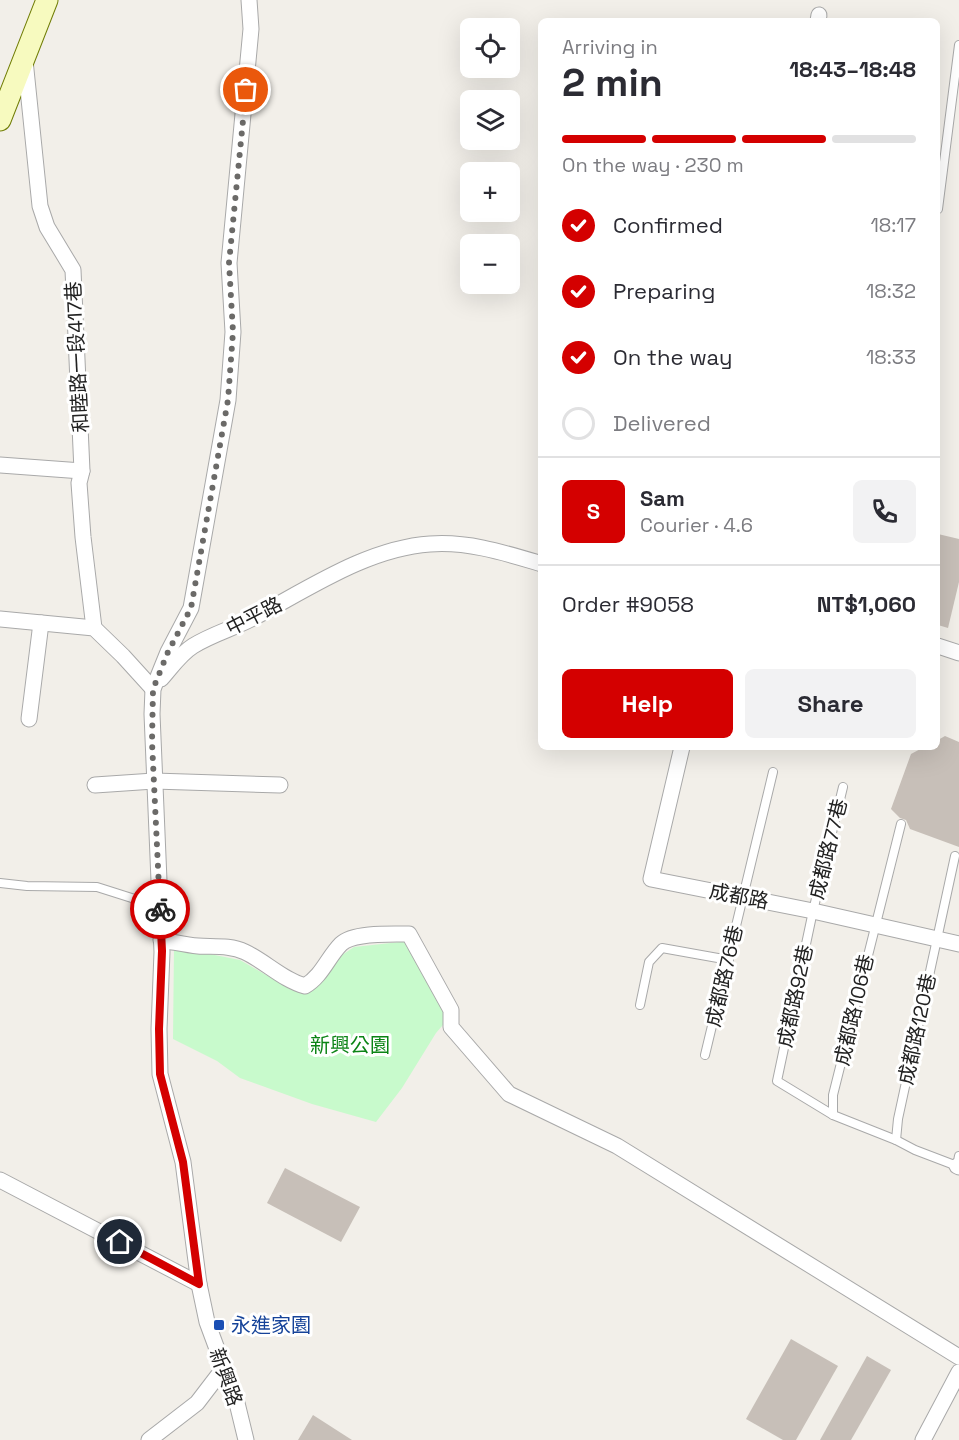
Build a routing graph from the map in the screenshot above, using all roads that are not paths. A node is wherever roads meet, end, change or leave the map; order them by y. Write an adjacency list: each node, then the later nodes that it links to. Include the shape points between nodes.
1 (47, 0): 4 (street)
2 (249, 0): 15 (street, 新興路, via 251,29 229,263 233,332 228,400 191,608)
3 (959, 45): 6 (lane)
4 (24, 57): 5 (street); 8 (street, 和睦路一段417巷, via 40,206 47,227 73,270)
5 (0, 120)
6 (940, 193)
7 (0, 465): 8 (street)
8 (82, 471): 12 (street, 和睦路一段417巷, via 79,483 83,537)
9 (538, 563): 15 (street, 中平路, via 458,544 391,549 192,647)
10 (0, 619): 11 (street)
11 (41, 623): 12 (street); 16 (street)
12 (94, 628): 15 (street)
13 (940, 647): 14 (street)
14 (959, 653)
15 (153, 689): 19 (street, 新興路)
16 (29, 719)
17 (681, 750): 26 (street, 成都路, via 651,879)
18 (773, 772): 26 (lane, 成都路76巷)
19 (154, 781): 20 (street); 21 (street); 27 (street, 新興路)
20 (95, 785)
21 (280, 785)
22 (843, 786): 28 (lane, 成都路77巷)
23 (901, 824): 29 (lane, 成都路106巷)
24 (956, 856): 30 (lane, 成都路120巷)
25 (0, 883): 27 (lane, via 97,887)
26 (743, 896): 28 (street, 成都路); 33 (lane, 成都路76巷)
27 (160, 907): 31 (street, 新興路)
28 (813, 911): 29 (street, 成都路); 36 (lane, 成都路92巷, via 777,1081)
29 (874, 925): 30 (street, 成都路); 36 (lane, 成都路106巷, via 833,1095)
30 (936, 939): 32 (street, 成都路); 37 (lane, 成都路120巷)
31 (161, 940): 40 (street, 新興路, via 160,1074 183,1162); 41 (street, via 242,950 305,986 313,982 343,942 356,937 409,934 451,1010 451,1027 509,1094 617,1146)
32 (959, 944)
33 (729, 960): 34 (lane, via 662,948 649,962); 35 (lane, 成都路76巷)
34 (640, 1005)
35 (705, 1055)
36 (833, 1115): 37 (lane)
37 (896, 1140): 38 (lane)
38 (958, 1163)
39 (0, 1180): 40 (street)
40 (199, 1284): 42 (street, 新興路)
41 (959, 1357)
42 (223, 1369): 44 (street, via 197,1403); 45 (street, 新興路)
43 (959, 1372): 46 (street)
44 (149, 1440)
45 (246, 1440)
46 (923, 1440)

